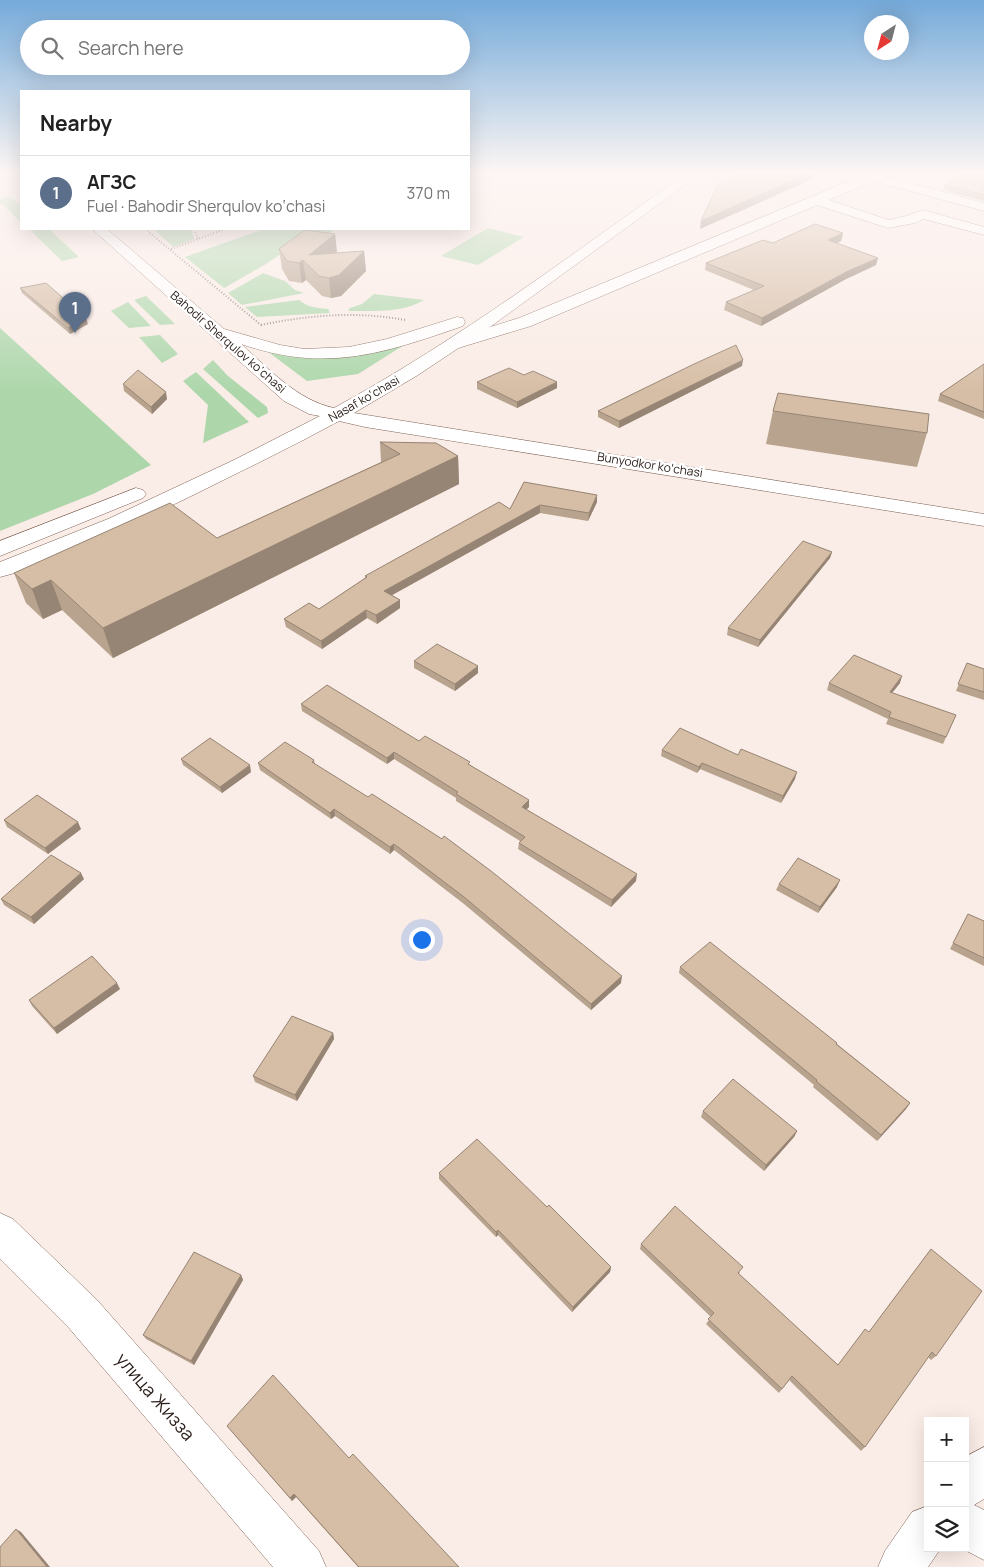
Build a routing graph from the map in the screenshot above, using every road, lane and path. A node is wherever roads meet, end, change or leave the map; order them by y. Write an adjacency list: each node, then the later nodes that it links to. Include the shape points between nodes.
1 (118, 245): 12 (main road, Bahodir Sherqulov ko‘chasi)
2 (164, 245): 7 (path)
3 (182, 245): 7 (path)
4 (568, 245): 9 (main road, Nasaf ko‘chasi)
5 (597, 245): 13 (main road, Nasaf ko‘chasi)
6 (708, 245): 13 (main road, via 525,322)
7 (170, 250): 10 (path)
8 (409, 320): 10 (path, via 353,313)
9 (457, 322): 12 (main road, via 358,351 324,355 282,351); 14 (main road, Nasaf ko‘chasi)
10 (261, 325): 11 (path)
11 (267, 330)
12 (217, 331): 14 (main road, Bahodir Sherqulov ko‘chasi, via 291,397)
13 (455, 344): 15 (main road, Nasaf ko‘chasi)
14 (316, 410): 15 (main road, Bunyodkor koʻchasi); 16 (main road, Nasaf ko‘chasi)
15 (337, 416): 18 (main road, Bunyodkor koʻchasi); 20 (main road, Nasaf ko‘chasi, via 100,531)
16 (235, 448)
17 (148, 488): 19 (main road)
18 (984, 520)
19 (0, 549)
20 (0, 570)
21 (0, 1232): 27 (main road, улица Жизза, via 83,1314)
22 (984, 1470): 23 (main road)
23 (969, 1483)
24 (969, 1527): 26 (main road)
25 (924, 1534): 28 (main road)
26 (984, 1537)
27 (303, 1567)
28 (901, 1567)

